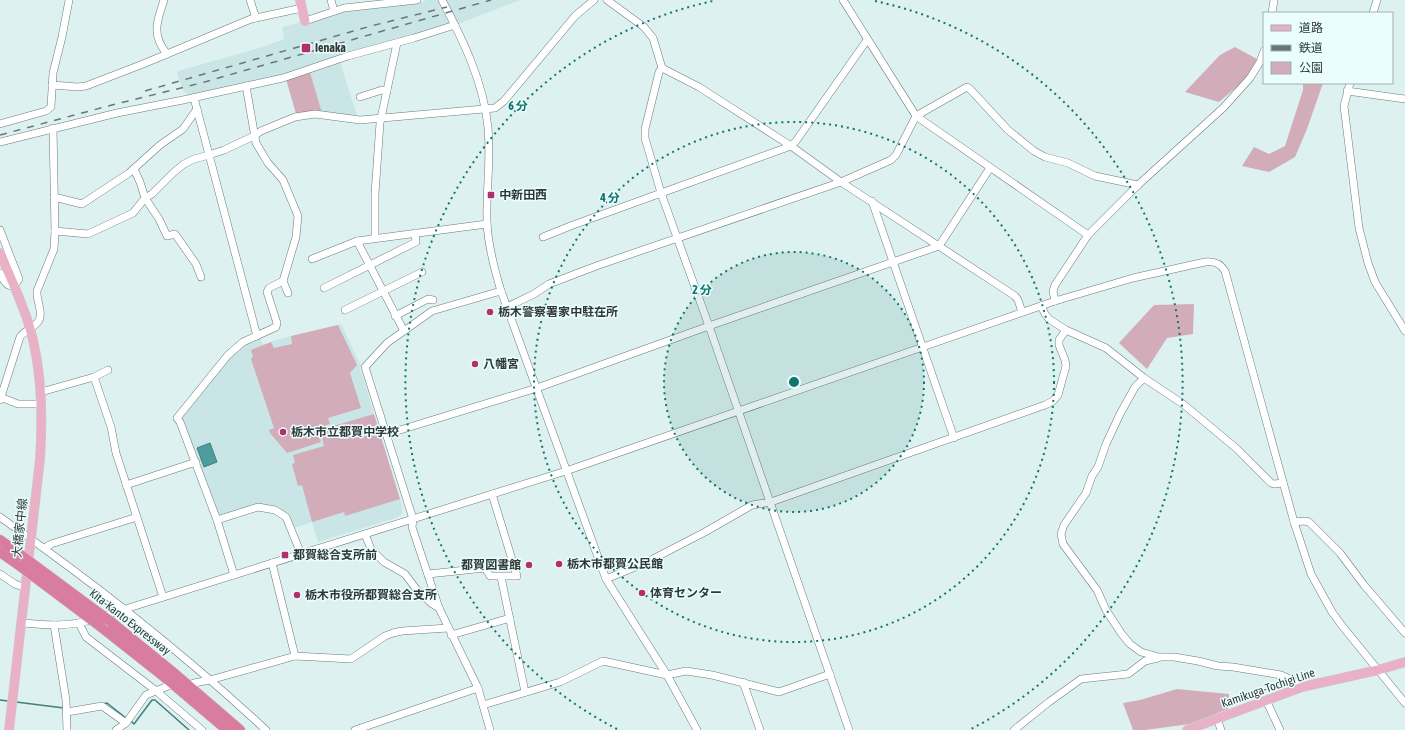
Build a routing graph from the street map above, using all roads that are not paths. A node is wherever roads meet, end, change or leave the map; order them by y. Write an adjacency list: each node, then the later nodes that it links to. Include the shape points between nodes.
1 (69, 0): 26 (street)
2 (164, 0): 22 (street, via 156,30 157,37)
3 (250, 0): 17 (street)
4 (331, 0): 14 (street)
5 (417, 0): 12 (street)
6 (442, 0): 19 (street)
7 (594, 0): 34 (street, via 575,16 504,101 495,108)
8 (607, 0): 24 (street, via 644,27 653,38)
9 (843, 0): 20 (street)
10 (1274, 0): 15 (street)
11 (1377, 0): 16 (street)
12 (400, 1): 14 (street)
13 (301, 4): 17 (street); 18 (main road)
14 (334, 11): 18 (street)
15 (1272, 12)
16 (1373, 12)
17 (256, 18): 22 (street)
18 (305, 21)
19 (454, 25): 21 (street); 34 (street, via 480,88)
20 (867, 40): 35 (street); 41 (street)
21 (397, 43): 27 (street, via 283,78); 28 (street)
22 (167, 54): 26 (street, via 82,87)
23 (1263, 54): 46 (street, via 1250,78 1223,108)
24 (662, 68): 41 (street, via 699,87); 47 (street, via 645,129 645,138)
25 (1350, 84): 29 (street)
26 (52, 85): 37 (street, via 52,105 49,110)
27 (246, 86): 31 (street); 39 (street)
28 (387, 91): 30 (street); 36 (street)
29 (1348, 91): 32 (street); 85 (street, via 1344,106 1359,228 1375,282)
30 (360, 96)
31 (194, 98): 33 (street); 38 (street)
32 (1405, 98)
33 (197, 109): 42 (street); 43 (street, via 184,129 160,145)
34 (485, 110): 36 (street); 51 (street, via 489,144)
35 (916, 116): 44 (street); 45 (street, via 891,160); 46 (street, via 966,87 970,88 1019,140 1034,151 1095,176)
36 (381, 118): 39 (street, via 360,120 305,115 275,125); 57 (street, via 375,194)
37 (0, 124)
38 (53, 128): 40 (street); 48 (street)
39 (254, 136): 42 (street); 68 (street, via 264,157 283,180 299,220)
40 (0, 142)
41 (791, 146): 45 (street); 47 (street)
42 (209, 155): 49 (street, via 184,164); 86 (street)
43 (134, 168): 48 (street, via 82,204); 49 (street)
44 (990, 168): 55 (street); 60 (street)
45 (841, 182): 50 (street); 58 (street)
46 (1138, 185): 55 (street)
47 (661, 193): 56 (street); 58 (street)
48 (54, 197): 53 (street)
49 (145, 198): 53 (street, via 133,213 88,234); 67 (street, via 159,219 164,233 167,236 175,234 196,264)
50 (872, 201): 60 (street); 63 (street)
51 (487, 224): 54 (street); 71 (street, via 491,254)
52 (0, 230): 69 (street, via 18,275 18,281)
53 (55, 232): 82 (street, via 54,249 36,295 40,320)
54 (415, 233): 57 (street); 64 (street, via 416,242)
55 (1088, 234): 75 (street, via 1055,285)
56 (543, 237)
57 (375, 238): 59 (street)
58 (676, 238): 77 (street, via 549,284); 81 (street)
59 (357, 241): 62 (street); 64 (street)
60 (939, 246): 63 (street); 79 (street, via 1015,296)
61 (0, 253): 69 (main road, 大橋家中線)
62 (312, 259)
63 (892, 263): 81 (street); 87 (street)
64 (369, 265): 70 (street); 72 (street)
65 (422, 272): 72 (street)
66 (0, 273): 69 (street, via 5,283)
67 (201, 277)
68 (283, 281): 73 (street); 86 (street, via 269,288 267,292 276,327)
69 (14, 285): 82 (main road, 大橋家中線)
70 (324, 288)
71 (501, 290): 77 (street); 84 (street, via 436,309)
72 (383, 292): 78 (street); 80 (street)
73 (288, 293)
74 (433, 300): 80 (street, via 428,299)
75 (1055, 301): 76 (street); 100 (street, via 1168,270 1209,261 1220,264 1227,276)
76 (1041, 306): 79 (street); 83 (street, via 1046,317)
77 (507, 307): 91 (street)
78 (345, 310)
79 (1022, 312): 87 (street)
80 (395, 316): 84 (street)
81 (709, 326): 91 (street); 95 (street)
82 (30, 329): 92 (main road, 大橋家中線); 93 (street, via 22,334 18,342)
83 (1066, 330): 90 (street, via 1106,348); 97 (street, via 1059,340 1066,366 1058,395 1053,401)
84 (404, 331): 96 (street, via 365,366)
85 (1405, 331)
86 (257, 336): 98 (street, via 243,342 228,354 176,418)
87 (922, 347): 95 (street); 97 (street)
88 (108, 370): 89 (street)
89 (94, 377): 92 (street); 101 (street, via 111,427)
90 (1144, 378): 100 (street, via 1183,404 1230,442 1270,483); 132 (street, via 1135,387 1120,414 1086,493 1064,525 1061,534 1063,544 1094,585 1121,633 1141,652)
91 (537, 388): 96 (street); 99 (street)
92 (41, 392): 94 (main road, 大橋家中線)
93 (0, 398): 94 (street, via 18,404)
94 (42, 404): 110 (main road, 大橋家中線, via 40,459)
95 (738, 411): 99 (street); 103 (street)
96 (387, 434): 106 (street)
97 (954, 438): 103 (street)
98 (196, 462): 101 (street); 107 (street)
99 (566, 471): 102 (street); 120 (street)
100 (1283, 483): 108 (street)
101 (126, 485): 105 (street)
102 (492, 494): 106 (street); 119 (street, via 517,576)
103 (771, 502): 120 (street, via 752,505 665,553); 135 (street)
104 (0, 517): 110 (street)
105 (136, 517): 112 (street, via 50,544); 122 (street)
106 (413, 519): 109 (street); 117 (street, via 412,527)
107 (217, 520): 114 (street, via 258,507 275,510 286,517); 118 (street)
108 (1294, 522): 130 (street, via 1308,522 1340,553); 134 (street, via 1306,560 1321,593)
109 (365, 534): 114 (street); 123 (street, via 371,548 384,562 405,574 417,590)
110 (31, 538): 112 (street); 121 (main road, 大橋家中線)
111 (0, 540): 156 (highway, Kita-Kanto Expressway, bridge, via 111,622)
112 (45, 548): 124 (street)
113 (0, 552): 155 (highway, Kita-Kanto Expressway, bridge, via 100,626)
114 (301, 554): 115 (street)
115 (272, 563): 118 (street); 131 (street)
116 (0, 574): 121 (street)
117 (428, 574): 119 (street, via 485,568 490,576); 123 (street)
118 (234, 575): 122 (street)
119 (501, 577): 125 (street)
120 (606, 579): 136 (street)
121 (25, 588): 126 (main road, 大橋家中線)
122 (163, 597): 124 (street)
123 (439, 608): 129 (street)
124 (124, 609): 127 (street); 137 (street)
125 (510, 618): 129 (street); 144 (street)
126 (22, 623): 128 (street); 151 (main road, 大橋家中線)
127 (79, 623): 128 (street); 143 (street, via 86,637)
128 (54, 625): 148 (street)
129 (450, 631): 131 (street, via 393,633 351,659); 142 (street)
130 (1405, 633)
131 (295, 656): 137 (street)
132 (1159, 657): 141 (street, via 1174,657 1281,675); 163 (street, via 1145,661 1128,674 1081,680)
133 (1405, 662): 134 (main road, Kamikuga-Tochigi Line)
134 (1378, 670): 141 (main road, Kamikuga-Tochigi Line); 146 (street)
135 (830, 674): 138 (street, via 779,692); 162 (street)
136 (667, 675): 138 (street, via 686,671); 144 (street, via 603,661 560,682); 160 (street)
137 (210, 680): 139 (street); 157 (street)
138 (743, 682): 161 (street)
139 (194, 683)
140 (168, 686): 143 (street)
141 (1302, 687): 145 (main road, Kamikuga-Tochigi Line)
142 (478, 688): 147 (street); 158 (street)
143 (155, 690): 150 (street, via 146,695); 154 (street)
144 (525, 692): 147 (street)
145 (1266, 700): 149 (main road, Kamikuga-Tochigi Line); 166 (street)
146 (1405, 703)
147 (483, 705): 159 (street)
148 (67, 712): 150 (street, via 102,706); 152 (street)
149 (1217, 718): 164 (main road, Kamikuga-Tochigi Line); 165 (street)
150 (126, 723): 153 (street)
151 (9, 730)
152 (67, 730)
153 (116, 730)
154 (202, 730)
155 (227, 730)
156 (240, 730)
157 (266, 730)
158 (355, 730)
159 (490, 730)
160 (697, 730)
161 (760, 730)
162 (849, 730)
163 (1014, 730)
164 (1187, 730)
165 (1221, 730)
166 (1280, 730)

